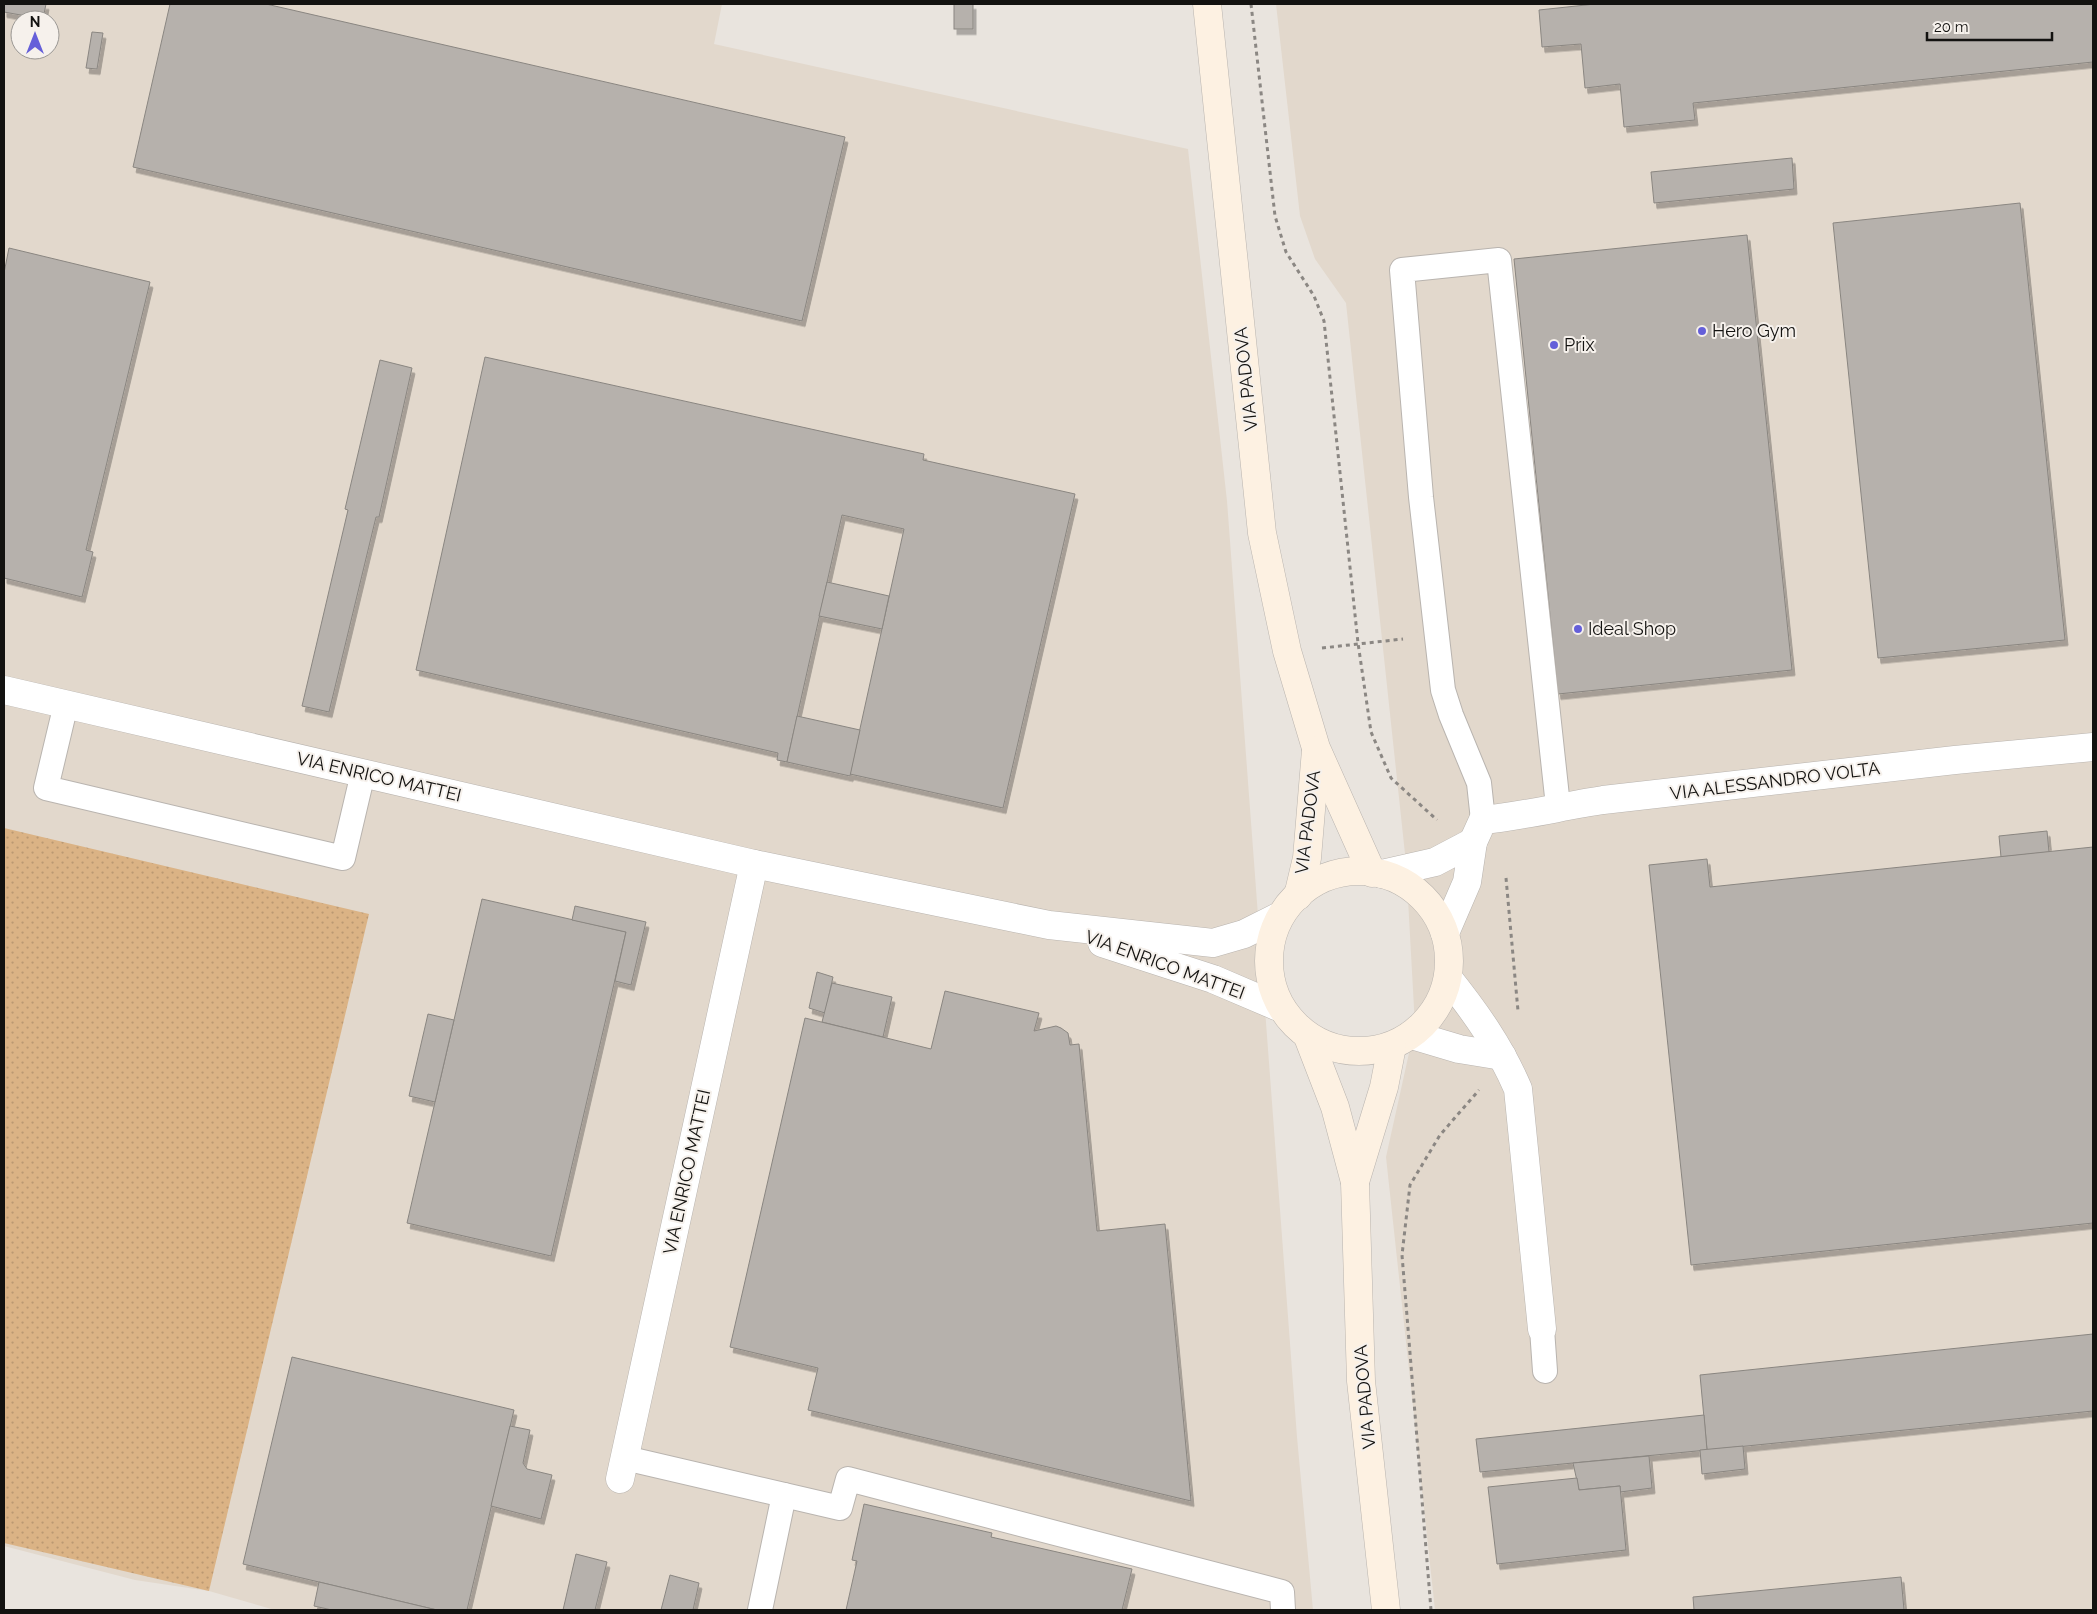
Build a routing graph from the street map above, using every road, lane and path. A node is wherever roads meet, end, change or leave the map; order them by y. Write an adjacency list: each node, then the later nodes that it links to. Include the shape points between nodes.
1 (1207, 4): 9 (main road, VIA PADOVA, via 1262,533 1287,651)
2 (1251, 4): 4 (path, via 1275,216 1286,252 1314,296 1324,321)
3 (1411, 638): 4 (path)
4 (1358, 643): 5 (path); 12 (path, via 1371,732 1391,778)
5 (1319, 649)
6 (4, 690): 7 (street, VIA ENRICO MATTEI)
7 (66, 704): 10 (street, VIA ENRICO MATTEI); 10 (lane, via 46,788 343,858)
8 (2093, 747): 11 (street, VIA ALESSANDRO VOLTA)
9 (1316, 748): 15 (main road, VIA PADOVA); 17 (main road, VIA PADOVA, via 1307,858)
10 (363, 773): 14 (street, VIA ENRICO MATTEI)
11 (1558, 806): 13 (street, VIA ALESSANDRO VOLTA); 13 (lane, via 1499,260 1402,270 1443,690 1479,783)
12 (1443, 826)
13 (1478, 831): 15 (street, VIA ALESSANDRO VOLTA, via 1435,862); 20 (street, via 1467,882)
14 (754, 864): 19 (street, VIA ENRICO MATTEI); 31 (street, VIA ENRICO MATTEI)
15 (1377, 873): 17 (main road, via 1337,874 1320,880); 20 (main road, via 1403,882 1422,896 1436,913)
16 (1506, 878): 23 (path)
17 (1298, 896): 18 (main road)
18 (1280, 916): 19 (street, VIA ENRICO MATTEI, via 1244,934 1213,943); 22 (main road, via 1271,942 1269,969)
19 (1049, 925): 22 (street, VIA ENRICO MATTEI, via 1213,979)
20 (1445, 933): 21 (main road, via 1450,955)
21 (1448, 978): 25 (main road, via 1441,1000 1429,1020); 26 (street, via 1475,1011)
22 (1281, 1008): 24 (main road)
23 (1519, 1016)
24 (1308, 1037): 25 (main road, via 1335,1048 1363,1052); 28 (main road, VIA PADOVA, via 1335,1107)
25 (1402, 1040): 26 (street); 28 (main road, VIA PADOVA)
26 (1502, 1056): 29 (street, via 1518,1089)
27 (1479, 1090): 36 (path, via 1440,1135 1410,1185 1402,1255)
28 (1355, 1182): 35 (main road, VIA PADOVA, via 1361,1381)
29 (1542, 1329): 30 (lane)
30 (1545, 1372)
31 (623, 1469): 32 (lane)
32 (784, 1495): 33 (lane); 34 (lane, via 840,1508 848,1479 1282,1592)
33 (760, 1610)
34 (1283, 1610)
35 (1386, 1610)
36 (1432, 1610)

